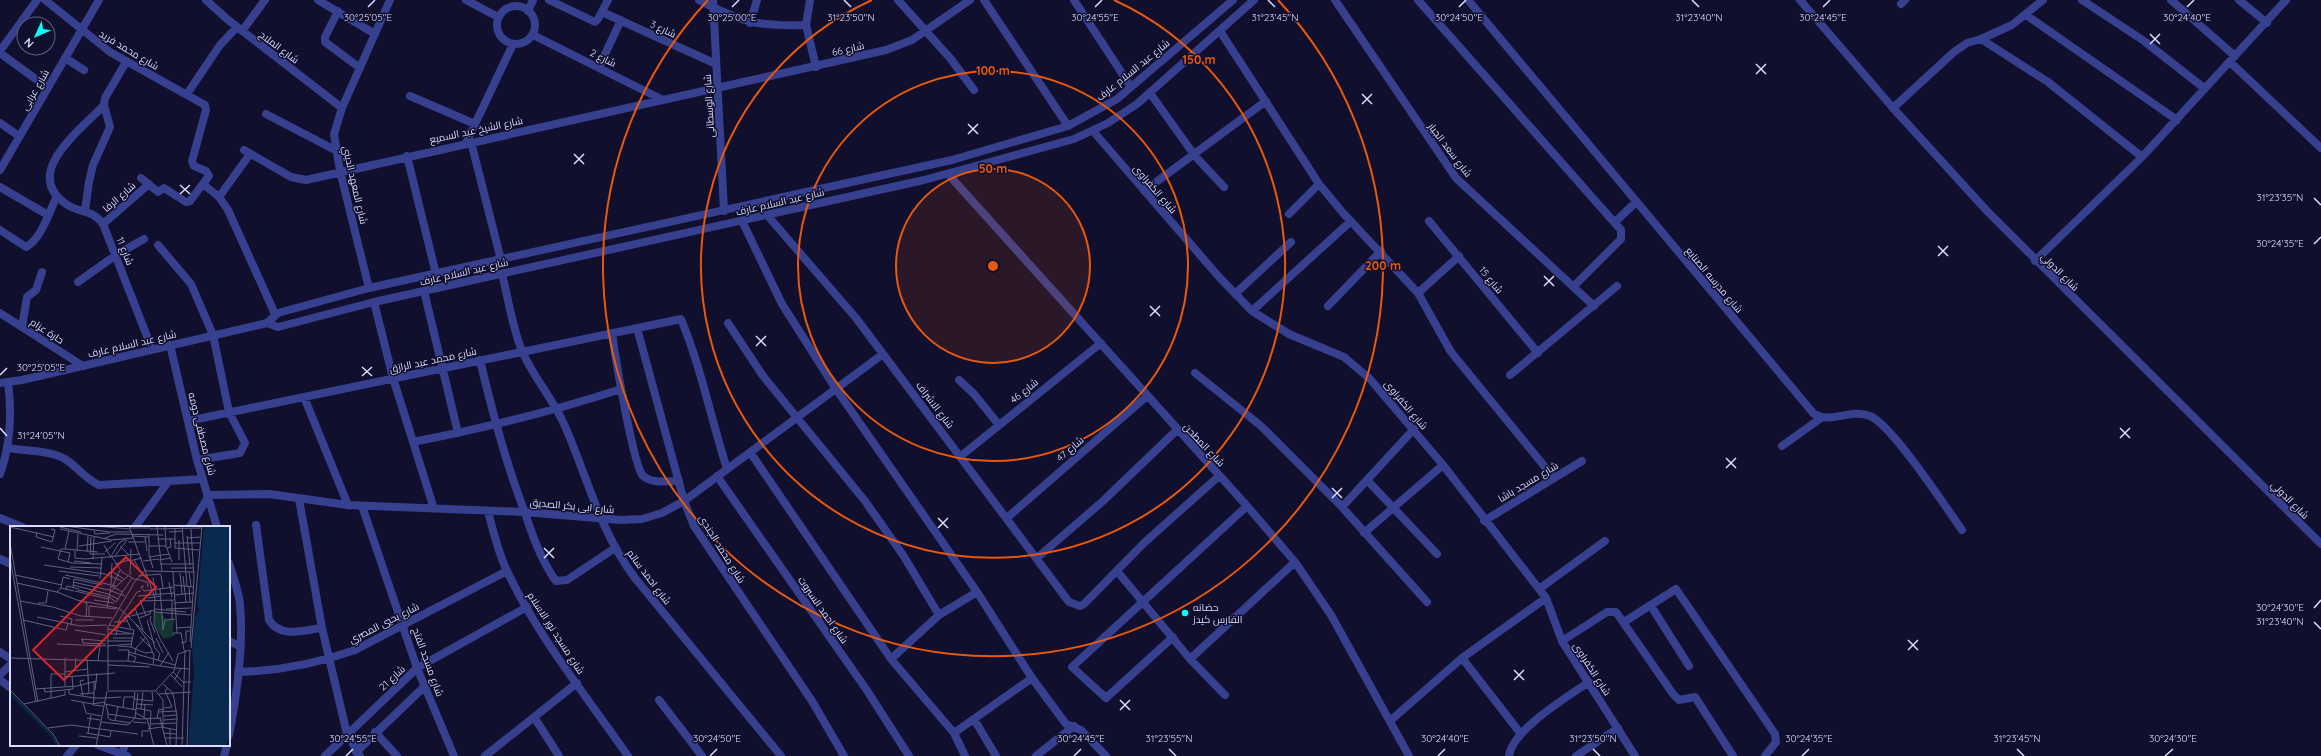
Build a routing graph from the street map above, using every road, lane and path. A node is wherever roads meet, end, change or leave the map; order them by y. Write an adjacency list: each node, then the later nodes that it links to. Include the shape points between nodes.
1 (37, 0): 48 (street)
2 (45, 0): 41 (street, شارع محمد فريد)
3 (99, 0): 41 (street, شارع عرابى)
4 (206, 0): 40 (street, شارع الملاح)
5 (265, 0): 40 (street)
6 (318, 0): 32 (street)
7 (390, 0): 44 (street, شارع المعهد الديني)
8 (466, 0): 35 (street)
9 (533, 0): 31 (street)
10 (549, 0): 33 (street, via 591,21 598,19)
11 (608, 0): 33 (street)
12 (699, 0): 30 (street)
13 (757, 0): 38 (street)
14 (810, 0): 39 (street)
15 (898, 0): 42 (street)
16 (970, 0): 42 (street, شارع 66)
17 (984, 0): 74 (street)
18 (1074, 0): 57 (street)
19 (1233, 0): 57 (street, شارع عبد السلام عارف)
20 (1254, 0): 43 (street, شارع عبد السلام عارف)
21 (1334, 0): 120 (street, شارع سعد الجيار, via 1456,178)
22 (1418, 0): 105 (street)
23 (1468, 0): 96 (street, شارع مدرسه الصنايع)
24 (1800, 0): 69 (street, شارع الدولي)
25 (2043, 0): 34 (street)
26 (2082, 0): 60 (street, via 2144,41)
27 (2171, 0): 50 (street)
28 (2239, 0): 37 (street)
29 (2286, 0): 37 (street)
30 (713, 4): 38 (street); 52 (street, شارع الوسطانى)
31 (528, 10): 35 (street, via 519,6 509,7); 45 (street, via 535,24)
32 (338, 11): 44 (street); 55 (street, via 325,42)
33 (602, 12): 36 (street, شارع 3)
34 (2026, 15): 46 (street); 71 (street)
35 (498, 17): 47 (street, via 499,34 502,39)
36 (621, 20): 52 (street, شارع 3); 53 (street)
37 (2267, 22): 50 (street)
38 (750, 23): 39 (street, via 776,27)
39 (806, 26): 54 (street)
40 (239, 29): 63 (street, via 220,45); 68 (street, شارع الملاح)
41 (81, 31): 49 (street, شارع عرابى); 51 (street, شارع محمد فريد)
42 (926, 31): 54 (street, شارع 66, via 900,46); 61 (street)
43 (1220, 31): 62 (street, شارع عبد السلام عارف); 66 (street)
44 (375, 34): 55 (street, شارع المعهد الديني)
45 (533, 35): 47 (street, via 524,43); 53 (street, شارع 2)
46 (1981, 39): 69 (street, via 1967,43 1954,52); 82 (street, via 2053,86)
47 (513, 44): 73 (street)
48 (0, 52): 58 (street)
49 (65, 58): 56 (street); 58 (street, شارع عرابى)
50 (2233, 59): 60 (street); 78 (street)
51 (126, 62): 63 (street, شارع محمد فريد); 67 (street)
52 (716, 64): 59 (street, شارع الوسطانى)
53 (599, 67): 65 (street, شارع 2)
54 (816, 67): 59 (street, شارع 66)
55 (360, 68): 68 (street, شارع المعهد الديني)
56 (84, 70)
57 (1132, 87): 74 (street, شارع عبد السلام عارف, via 1101,109)
58 (48, 88): 76 (street, شارع عرابى)
59 (718, 88): 65 (street, شارع الشيخ عبد السميع); 98 (street, شارع الوسطانى)
60 (2204, 88): 71 (street)
61 (974, 90)
62 (1150, 93): 75 (street, شارع عبد السلام عارف); 81 (street)
63 (187, 94): 89 (street, شارع محمد فريد, via 205,105 206,110 192,161 194,166 208,173 209,176)
64 (410, 96): 73 (street)
65 (663, 100): 77 (street, شارع الشيخ عبد السميع)
66 (1266, 101): 81 (street); 90 (street)
67 (104, 105): 94 (street, شارع 11, via 58,154 51,166 49,185); 97 (street, via 110,127 93,165)
68 (342, 108): 79 (street, شارع المعهد الديني, via 334,134)
69 (1893, 108): 115 (street, شارع الدولي)
70 (266, 114): 79 (street)
71 (2177, 120): 82 (street)
72 (0, 123): 76 (street)
73 (475, 124): 77 (street)
74 (1068, 126): 83 (street, شارع عبد السلام عارف)
75 (1093, 131): 86 (street, شارع عبد السلام عارف, via 1056,145); 93 (street, شارع الكفراوى)
76 (19, 136): 84 (street, شارع عرابى)
77 (468, 142): 80 (street, شارع الشيخ عبد السميع); 114 (street)
78 (2321, 148)
79 (335, 150): 85 (street, شارع المعهد الديني)
80 (407, 156): 85 (street, شارع الشيخ عبد السميع); 117 (street)
81 (1195, 156): 92 (street); 93 (street)
82 (2142, 157): 115 (street)
83 (952, 160): 86 (street); 98 (street, شارع عبد السلام عارف)
84 (0, 170)
85 (340, 171): 95 (street, شارع الشيخ عبد السميع, via 306,180 299,179 247,152); 122 (street, شارع المعهد الديني)
86 (951, 173): 101 (street, شارع عبد السلام عارف); 138 (street, شارع المطحن)
87 (141, 178): 88 (street)
88 (149, 184): 89 (street, via 158,192 165,188 188,202); 106 (street, شارع الرفا)
89 (203, 184): 95 (street)
90 (1319, 184): 100 (street); 103 (street)
91 (0, 187): 99 (street)
92 (1224, 187)
93 (1144, 191): 125 (street, شارع الكفراوى)
94 (57, 196): 97 (street, شارع 11, via 67,205); 99 (street)
95 (219, 197): 131 (street, via 251,258)
96 (1636, 202): 105 (street); 159 (street, شارع مدرسه الصنايع, via 1814,414)
97 (85, 211): 106 (street, شارع 11, via 98,217)
98 (724, 211): 114 (street, شارع عبد السلام عارف)
99 (48, 214): 107 (street, via 36,237 26,246)
100 (1289, 214)
101 (767, 215): 102 (street, شارع عبد السلام عارف); 143 (street, شارع الاشراف, via 828,283)
102 (742, 221): 118 (street, شارع عبد السلام عارف); 152 (street, via 782,304)
103 (1351, 221): 111 (street); 129 (street)
104 (1429, 221): 113 (street, شارع 15)
105 (1615, 222): 120 (street, via 1622,233 1621,239)
106 (103, 224): 112 (street, شارع 11)
107 (0, 230)
108 (144, 239): 112 (street)
109 (1291, 242): 125 (street)
110 (158, 245): 137 (street, via 191,284)
111 (1381, 251): 124 (street); 127 (street)
112 (116, 255): 119 (street); 140 (street, شارع 11)
113 (1459, 256): 124 (street); 142 (street, شارع 15)
114 (501, 260): 117 (street, شارع عبد السلام عارف)
115 (2035, 261): 206 (street, شارع الدولي)
116 (42, 272): 134 (street, via 36,290 26,299)
117 (436, 274): 122 (street, شارع عبد السلام عارف)
118 (502, 274): 123 (street, شارع عبد السلام عارف); 141 (street, شارع احمد سالم)
119 (78, 282)
120 (1574, 286): 128 (street, شارع سعد الجيار)
121 (1617, 286): 128 (street)
122 (369, 288): 131 (street, شارع عبد السلام عارف)
123 (424, 291): 126 (street, شارع عبد السلام عارف); 146 (street)
124 (1418, 293): 178 (street, via 1451,352)
125 (1235, 294): 129 (street, شارع الكفراوى)
126 (374, 302): 132 (street, شارع عبد السلام عارف, via 278,327); 149 (street)
127 (1328, 306)
128 (1594, 306): 142 (street)
129 (1252, 311): 164 (street, شارع الكفراوى, via 1289,334 1330,350 1358,367)
130 (0, 313): 134 (street, حارة عزام)
131 (275, 314): 132 (street)
132 (267, 323): 137 (street, شارع عبد السلام عارف)
133 (728, 323): 158 (street, via 763,376)
134 (22, 327): 145 (street, حارة عزام)
135 (637, 328): 136 (street, شارع محمد عبد الرازق); 174 (street, شارع محمد عبد الرازق, via 682,319); 181 (street, شارع محمد الجندى)
136 (612, 333): 141 (street, شارع محمد عبد الرازق); 153 (street)
137 (213, 335): 139 (street, شارع عبد السلام عارف); 157 (street)
138 (1101, 343): 154 (street, شارع المطحن); 161 (street, شارع 46)
139 (170, 345): 140 (street, شارع عبد السلام عارف); 160 (street, شارع مصطفى دومه)
140 (152, 349): 145 (street, شارع عبد السلام عارف)
141 (522, 352): 144 (street, شارع محمد عبد الرازق); 156 (street, شارع احمد سالم)
142 (1538, 353): 148 (street)
143 (883, 354): 152 (street, شارع ابى بكر الصديق); 170 (street, شارع الاشراف)
144 (480, 360): 146 (street, شارع محمد عبد الرازق); 162 (street)
145 (83, 366): 151 (street, شارع عبد السلام عارف)
146 (442, 368): 149 (street, شارع محمد عبد الرازق); 165 (street)
147 (1195, 373): 189 (street, via 1261,426)
148 (1510, 375)
149 (394, 378): 155 (street, شارع محمد عبد الرازق); 166 (street)
150 (959, 380): 161 (street)
151 (4, 382): 168 (street, via 11,406)
152 (836, 388): 158 (street, شارع ابى بكر الصديق); 217 (street)
153 (621, 389): 156 (street); 181 (street, via 640,471 651,481)
154 (1147, 396): 163 (street, شارع المطحن); 194 (street, شارع 47)
155 (304, 397): 157 (street, شارع محمد عبد الرازق); 186 (street)
156 (558, 410): 162 (street); 196 (street, شارع احمد سالم)
157 (229, 412): 160 (street, شارع محمد عبد الرازق); 171 (street, via 245,443 243,450 240,453)
158 (797, 417): 169 (street, شارع ابى بكر الصديق); 223 (street, via 865,501 903,555)
159 (1821, 418): 167 (street); 203 (street, via 1865,414 1885,425)
160 (188, 421): 171 (street, شارع مصطفى دومه)
161 (999, 425): 170 (street, شارع 46)
162 (496, 426): 165 (street); 193 (street)
163 (1177, 430): 177 (street, شارع المطحن); 209 (street, via 1103,501)
164 (1414, 430): 173 (street, شارع الكفراوى); 180 (street)
165 (458, 433): 166 (street)
166 (413, 442): 191 (street)
167 (1782, 446)
168 (8, 448): 175 (street); 182 (street, via 57,455 99,485)
169 (750, 452): 174 (street, شارع ابى بكر الصديق); 235 (street)
170 (961, 456): 194 (street, شارع الاشراف)
171 (198, 460): 179 (street, شارع مصطفى دومه)
172 (1582, 461): 178 (street, شارع مسجد باشا)
173 (1443, 465): 190 (street); 197 (street, شارع الكفراوى)
174 (727, 469): 176 (street, شارع ابى بكر الصديق)
175 (0, 474)
176 (717, 476): 185 (street, شارع ابى بكر الصديق); 277 (street, شارع احمد السبروت, via 866,689)
177 (1219, 476): 188 (street, شارع المطحن); 215 (street, via 1145,542)
178 (1554, 478): 197 (street, شارع مسجد باشا)
179 (203, 479): 182 (street); 183 (street, شارع مصطفى دومه)
180 (1368, 480): 189 (street); 190 (street)
181 (679, 481): 185 (street, شارع محمد الجندى)
182 (168, 482): 200 (street)
183 (208, 496): 184 (street, شارع ابى بكر الصديق, via 269,494); 201 (street); 202 (street, شارع مصطفى دومه)
184 (299, 499): 186 (street, شارع ابى بكر الصديق); 226 (street)
185 (684, 501): 196 (street, شارع ابى بكر الصديق, via 662,513 642,519); 276 (street, شارع محمد الجندى, via 702,539 812,701)
186 (348, 505): 187 (street, شارع ابى بكر الصديق)
187 (362, 506): 191 (street, شارع ابى بكر الصديق); 225 (street, شارع مسجد الفتح)
188 (1246, 506): 211 (street, شارع المطحن); 220 (street)
189 (1342, 507): 204 (street)
190 (1394, 507): 204 (street); 208 (street)
191 (434, 509): 192 (street, شارع ابى بكر الصديق)
192 (488, 510): 193 (street, شارع ابى بكر الصديق); 214 (street, شارع مسجد نور الاسلام, via 499,553)
193 (524, 512): 196 (street, شارع ابى بكر الصديق); 207 (street, via 535,546 556,581 567,580)
194 (1008, 517): 209 (street, شارع الاشراف)
195 (0, 518): 199 (street)
196 (601, 518): 207 (street, شارع احمد سالم)
197 (1484, 521): 216 (street, شارع الكفراوى)
198 (256, 525): 226 (street, via 269,620 279,631 287,633)
199 (20, 526)
200 (136, 526)
201 (191, 526)
202 (217, 526)
203 (1962, 530)
204 (1364, 533): 219 (street)
205 (1605, 541): 216 (street)
206 (2321, 544)
207 (615, 548): 275 (street, شارع احمد سالم, via 635,578)
208 (1437, 554)
209 (1037, 558): 215 (street, شارع الاشراف, via 1069,602 1080,606)
210 (0, 559): 212 (street)
211 (1295, 562): 236 (street); 253 (street, شارع المطحن, via 1331,615)
212 (10, 564)
213 (230, 567): 230 (street, via 240,604)
214 (507, 571): 222 (street, شارع مسجد نور الاسلام); 225 (street, شارع يحيي المصري)
215 (1117, 571): 220 (street)
216 (1539, 589): 218 (street, شارع الكفراوى)
217 (977, 592): 223 (street); 242 (street)
218 (1546, 598): 229 (street, شارع الكفراوى); 233 (street)
219 (1427, 602)
220 (1143, 603): 227 (street); 227 (street, via 1073,664 1073,668 1106,698)
221 (1650, 606): 224 (street); 238 (street); 287 (street, via 1676,589 1775,734 1776,742)
222 (527, 607): 239 (street, شارع 21); 245 (street, شارع مسجد نور الاسلام)
223 (939, 615): 235 (street)
224 (1624, 622): 229 (street, via 1616,612 1611,611); 286 (street, via 1673,694 1679,700 1694,697)
225 (404, 625): 234 (street, شارع يحيي المصري, via 355,650); 239 (street, شارع مسجد الفتح)
226 (322, 628): 234 (street)
227 (1173, 637): 236 (street)
228 (230, 641): 230 (street)
229 (1562, 641): 244 (street, شارع الكفراوى)
230 (240, 646): 240 (street)
231 (0, 652): 232 (street)
232 (10, 658)
233 (1462, 658): 253 (street); 260 (street)
234 (329, 659): 240 (street, شارع يحيي المصري, via 286,669); 259 (street)
235 (892, 659): 258 (street)
236 (1190, 659): 249 (street)
237 (10, 665): 241 (street)
238 (1689, 666)
239 (417, 668): 248 (street, شارع مسجد الفتح); 259 (street, شارع 21)
240 (238, 672): 246 (street)
241 (0, 675)
242 (1032, 678): 252 (street); 255 (street, via 1061,719)
243 (0, 680): 247 (street)
244 (1589, 682): 256 (street, شارع الكفراوى); 260 (street)
245 (577, 683): 251 (street); 273 (street, شارع مسجد نور الاسلام)
246 (233, 684): 254 (street)
247 (10, 687)
248 (424, 687): 257 (street); 266 (street, شارع مسجد الفتح)
249 (1225, 696)
250 (659, 700): 274 (street)
251 (534, 717): 271 (street); 272 (street)
252 (974, 719): 258 (street); 279 (street)
253 (1390, 721): 282 (street, شارع المطحن)
254 (230, 722)
255 (1074, 726): 280 (street); 281 (street, via 1087,735)
256 (1618, 728): 284 (street); 285 (street, شارع الكفراوى)
257 (375, 732): 264 (street); 270 (street)
258 (954, 733): 278 (street)
259 (347, 734): 264 (street); 269 (street, شارع 21)
260 (1521, 734): 283 (street, via 1510,747)
261 (75, 746): 267 (street)
262 (100, 746): 265 (street)
263 (227, 746): 268 (street)
264 (358, 754)
265 (123, 755)
266 (452, 755)
267 (67, 756)
268 (224, 756)
269 (325, 756)
270 (397, 756)
271 (485, 756)
272 (559, 756)
273 (628, 756)
274 (702, 756)
275 (781, 756)
276 (844, 756)
277 (909, 756)
278 (965, 756)
279 (996, 756)
280 (1036, 756)
281 (1106, 756)
282 (1409, 756)
283 (1509, 756)
284 (1576, 756)
285 (1635, 756)
286 (1733, 756)
287 (1765, 756)

